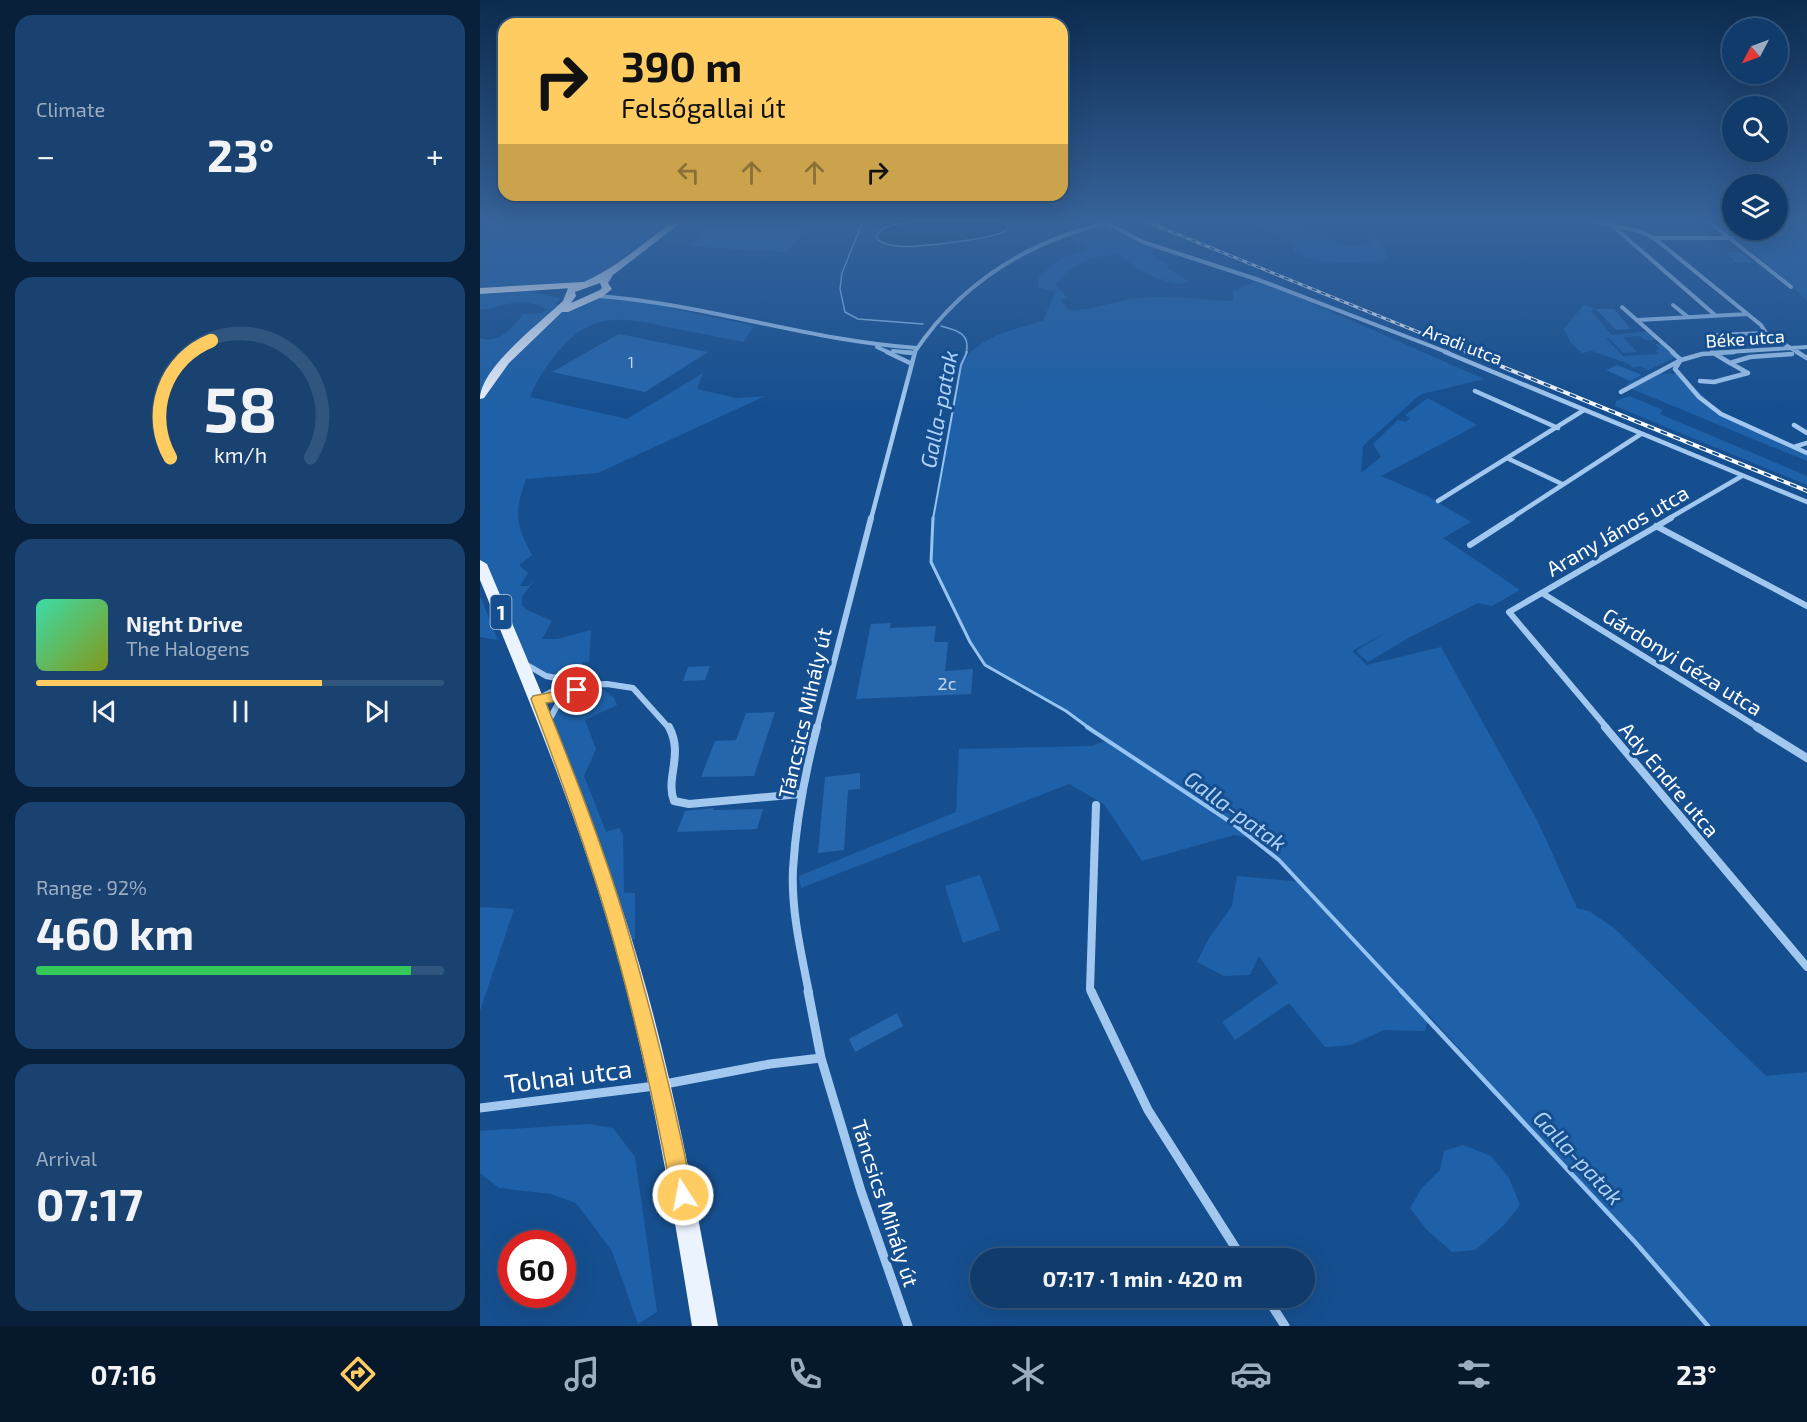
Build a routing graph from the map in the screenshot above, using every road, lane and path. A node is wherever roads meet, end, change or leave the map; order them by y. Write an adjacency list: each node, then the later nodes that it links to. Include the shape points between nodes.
1 (588, 283): 8 (main road)
2 (603, 283): 9 (main road)
3 (981, 283): 29 (street, Táncsics Mihály út, via 956,302)
4 (1266, 283): 40 (street, Aradi utca)
5 (1678, 283): 20 (street)
6 (1709, 283): 19 (street)
7 (1786, 283): 10 (street)
8 (583, 285): 9 (main road); 11 (highway); 14 (main road)
9 (607, 287): 15 (main road)
10 (1791, 287)
11 (524, 289): 12 (highway); 14 (highway)
12 (480, 291)
13 (618, 292): 16 (street)
14 (570, 295): 15 (main road); 23 (main road)
15 (591, 297): 16 (street); 23 (main road, via 572,305)
16 (641, 299): 26 (street)
17 (1673, 305): 21 (street)
18 (1622, 307): 22 (street)
19 (1747, 314): 20 (street); 24 (street)
20 (1715, 315): 21 (street)
21 (1689, 317): 22 (street)
22 (1638, 320): 33 (street)
23 (540, 328): 39 (main road, via 506,361)
24 (1766, 333): 25 (street); 30 (street)
25 (1715, 335)
26 (871, 345): 28 (street); 29 (street)
27 (1807, 347): 30 (street, Béke utca)
28 (881, 348): 29 (street); 34 (street)
29 (915, 351): 34 (street, Táncsics Mihály út)
30 (1792, 351): 31 (street, Béke utca); 32 (street); 35 (street)
31 (1712, 352): 33 (street, Béke utca); 35 (street)
32 (1807, 358)
33 (1681, 360): 38 (street, Béke utca); 46 (street, via 1675,369 1700,399 1737,423)
34 (910, 363): 64 (street, Táncsics Mihály út)
35 (1730, 363): 36 (street, via 1748,373 1714,382)
36 (1700, 381)
37 (1475, 391): 42 (street)
38 (1621, 392)
39 (480, 396)
40 (1584, 410): 42 (street); 44 (street, Aradi utca)
41 (1794, 425): 43 (street)
42 (1558, 428): 48 (street)
43 (1807, 433)
44 (1641, 434): 49 (street, Aradi utca); 50 (street)
45 (1807, 443): 46 (street)
46 (1793, 447): 47 (street)
47 (1807, 453)
48 (1509, 459): 50 (street); 51 (street)
49 (1742, 476): 52 (street, Aradi utca); 53 (street, Arany János utca)
50 (1562, 484): 54 (street)
51 (1438, 501)
52 (1807, 502)
53 (1656, 526): 56 (street, Arany János utca); 57 (street)
54 (1470, 545)
55 (480, 564): 59 (main road, 1)
56 (1542, 592): 58 (street, Arany János utca); 63 (street, Gárdonyi Géza utca)
57 (1807, 606)
58 (1509, 612): 66 (street, Ady Endre utca)
59 (521, 661): 60 (street, via 558,680); 61 (main road, 1)
60 (588, 685): 61 (street, via 566,695); 62 (street, via 561,702 548,717); 64 (street, via 633,688 668,724 674,737 676,761 670,793 674,801 689,804)
61 (538, 699): 62 (main road, 1)
62 (548, 728): 68 (main road, 1, via 615,915)
63 (1807, 758)
64 (801, 794): 67 (street, Táncsics Mihály út, via 793,870 796,925)
65 (1096, 805): 70 (street, via 1090,989 1148,1110)
66 (1807, 967)
67 (821, 1058): 68 (street, Tolnai utca); 73 (street, Táncsics Mihály út, via 861,1191)
68 (661, 1085): 69 (street, Tolnai utca); 72 (main road, 1)
69 (480, 1108)
70 (1236, 1248)
71 (1273, 1308): 74 (street)
72 (705, 1326)
73 (908, 1326)
74 (1285, 1326)

